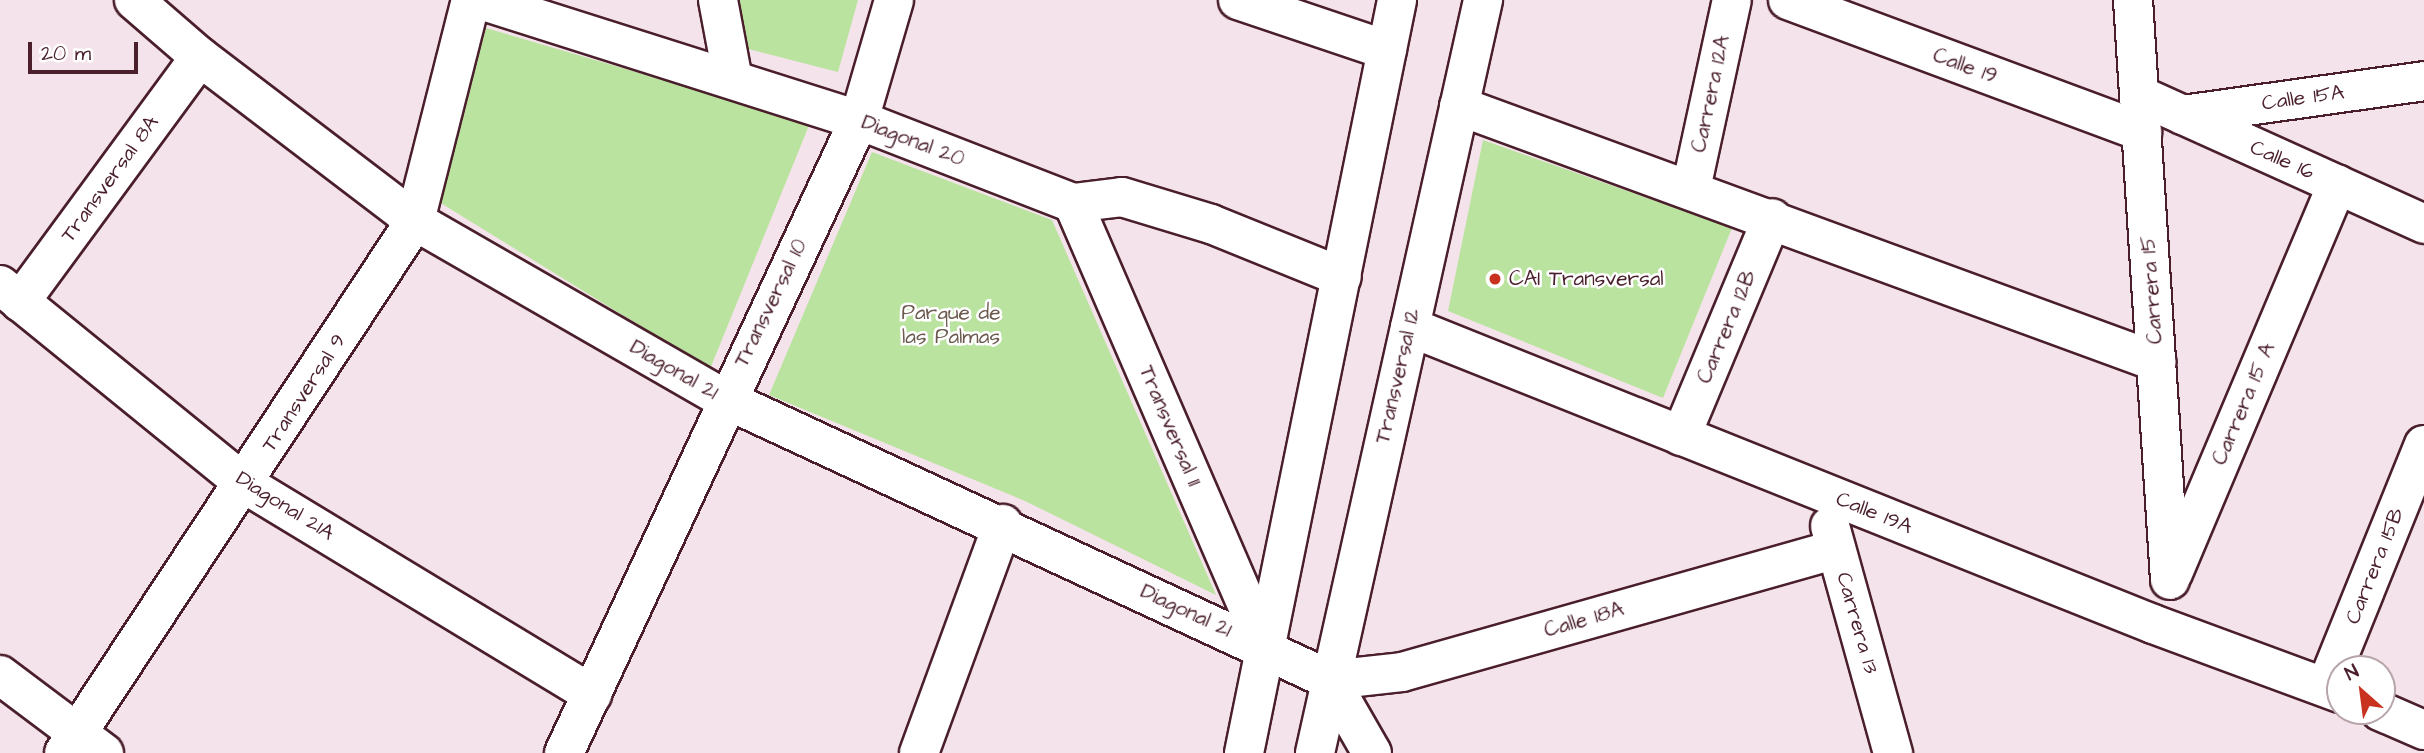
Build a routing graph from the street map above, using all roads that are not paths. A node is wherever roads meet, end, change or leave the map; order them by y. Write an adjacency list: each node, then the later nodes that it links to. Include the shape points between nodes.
1 (134, 0): 13 (street, Diagonal 21)
2 (471, 0): 24 (street, Transversal 9)
3 (480, 0): 14 (street, Diagonal 20)
4 (718, 0): 14 (street)
5 (894, 0): 19 (street, Transversal 10)
6 (1238, 0): 12 (street)
7 (1396, 0): 12 (street)
8 (1483, 0): 16 (street, Transversal 12)
9 (1732, 0): 21 (street, Carrera 12A)
10 (1788, 0): 17 (street, Calle 19)
11 (2133, 0): 17 (street, Carrera 15)
12 (1387, 50): 26 (street)
13 (200, 57): 24 (street, Diagonal 21); 27 (street, Transversal 8A)
14 (733, 80): 19 (street, Diagonal 20)
15 (2424, 81): 18 (street, Calle 15A)
16 (1459, 106): 21 (street); 28 (street, Transversal 12)
17 (2142, 114): 18 (street, Calle 16); 29 (street, Carrera 15)
18 (2183, 115): 20 (street, Calle 16)
19 (859, 120): 22 (street, Diagonal 20); 30 (street, Transversal 10)
20 (2337, 184): 25 (street, Calle 16); 37 (street, Carrera 15 A)
21 (1691, 189): 23 (street)
22 (1073, 203): 26 (street, Diagonal 20, via 1122,197 1211,224); 39 (street, Transversal 11)
23 (1772, 218): 29 (street); 31 (street, Carrera 12B)
24 (415, 221): 30 (street, Diagonal 21); 33 (street, Transversal 9)
25 (2424, 224)
26 (1342, 277): 39 (street)
27 (10, 293): 33 (street, Diagonal 21A)
28 (1409, 327): 31 (street, Calle 19A); 42 (street, Transversal 12)
29 (2157, 362): 37 (street, Carrera 15)
30 (725, 399): 35 (street, Diagonal 21); 44 (street, Transversal 10)
31 (1681, 436): 34 (street, Calle 19A)
32 (2424, 445): 40 (street, Carrera 15B)
33 (245, 484): 44 (street, Diagonal 21A); 47 (street, Transversal 9)
34 (1821, 492): 36 (street, Carrera 13); 38 (street, Calle 19A)
35 (1003, 524): 39 (street, Diagonal 21); 50 (street)
36 (1836, 549): 42 (street, Calle 18A, via 1402,672); 48 (street, Carrera 13)
37 (2170, 580): 38 (street, Carrera 15 A)
38 (2153, 624): 43 (street, Calle 19A)
39 (1266, 649): 42 (street, Diagonal 21); 51 (street)
40 (2346, 655)
41 (0, 675): 47 (street)
42 (1330, 680): 52 (street, Transversal 12); 53 (street)
43 (2326, 687)
44 (592, 694): 49 (street, Transversal 10)
45 (2396, 718): 46 (street)
46 (2424, 730)
47 (82, 746)
48 (1888, 752)
49 (564, 753)
50 (919, 753)
51 (1244, 753)
52 (1315, 753)
53 (1372, 753)

